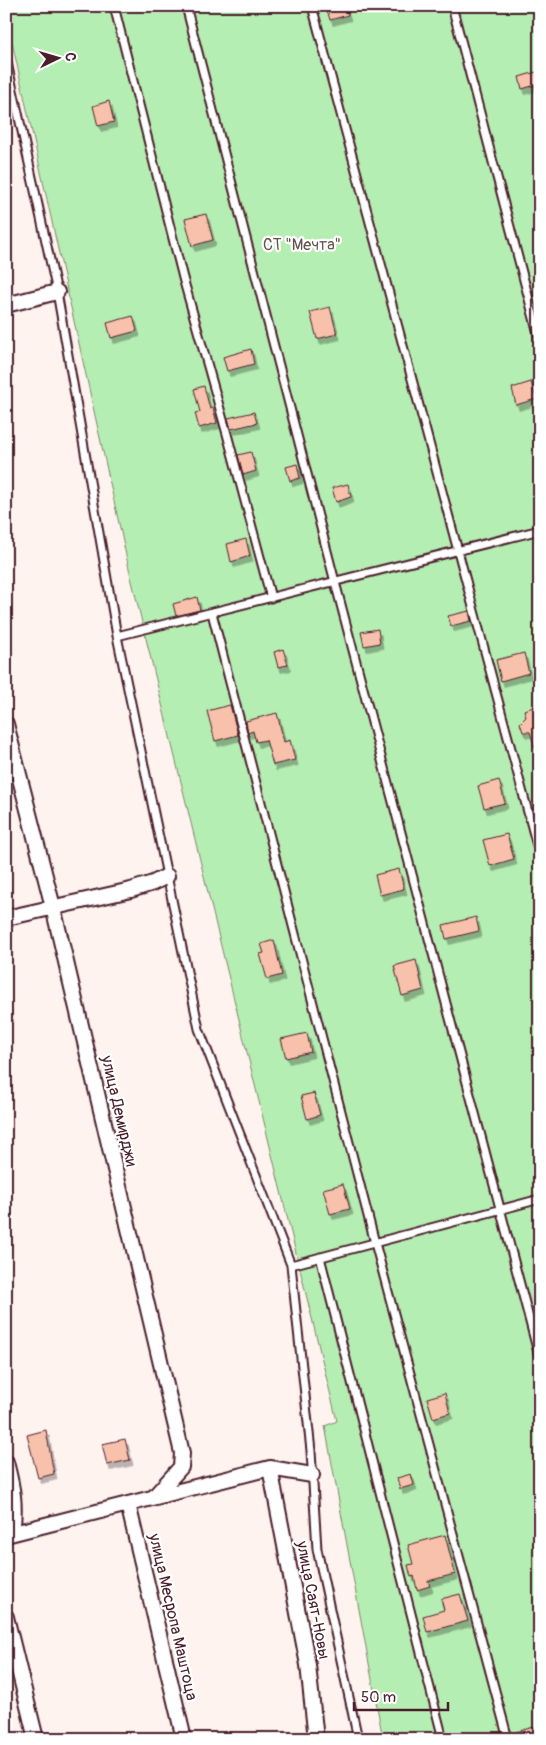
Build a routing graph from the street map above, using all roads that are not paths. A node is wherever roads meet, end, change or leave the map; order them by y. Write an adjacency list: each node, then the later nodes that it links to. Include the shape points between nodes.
1 (114, 6): 12 (lane, via 183,278)
2 (186, 6): 11 (lane)
3 (312, 6): 10 (lane)
4 (452, 6): 8 (lane)
5 (6, 58): 6 (lane)
6 (57, 292): 7 (street); 14 (lane)
7 (6, 305)
8 (540, 341)
9 (540, 530): 10 (lane)
10 (459, 552): 11 (lane); 16 (lane)
11 (335, 582): 12 (lane); 21 (lane)
12 (271, 598): 13 (lane)
13 (212, 613): 14 (lane); 22 (lane)
14 (116, 636): 17 (lane)
15 (6, 724): 18 (street, улица Демирджи)
16 (540, 857)
17 (167, 876): 18 (street, via 131,890); 24 (lane, via 199,1029)
18 (53, 907): 19 (street); 29 (street, улица Демирджи, via 182,1453 181,1467)
19 (6, 918)
20 (540, 1199): 21 (lane)
21 (500, 1210): 22 (lane); 25 (lane)
22 (375, 1243): 23 (lane); 38 (lane)
23 (320, 1257): 24 (lane); 37 (lane)
24 (291, 1265): 28 (lane)
25 (540, 1360)
26 (6, 1462): 31 (street, via 14,1495 14,1516)
27 (270, 1468): 28 (street); 29 (street); 35 (street, улица Саят-Новы, via 308,1665)
28 (312, 1475): 36 (lane, via 317,1549)
29 (154, 1497): 30 (street)
30 (128, 1504): 31 (street); 34 (street, улица Месропа Маштоца)
31 (9, 1534)
32 (6, 1617): 33 (street)
33 (36, 1739)
34 (184, 1739)
35 (316, 1739)
36 (358, 1739)
37 (443, 1739)
38 (508, 1739)

